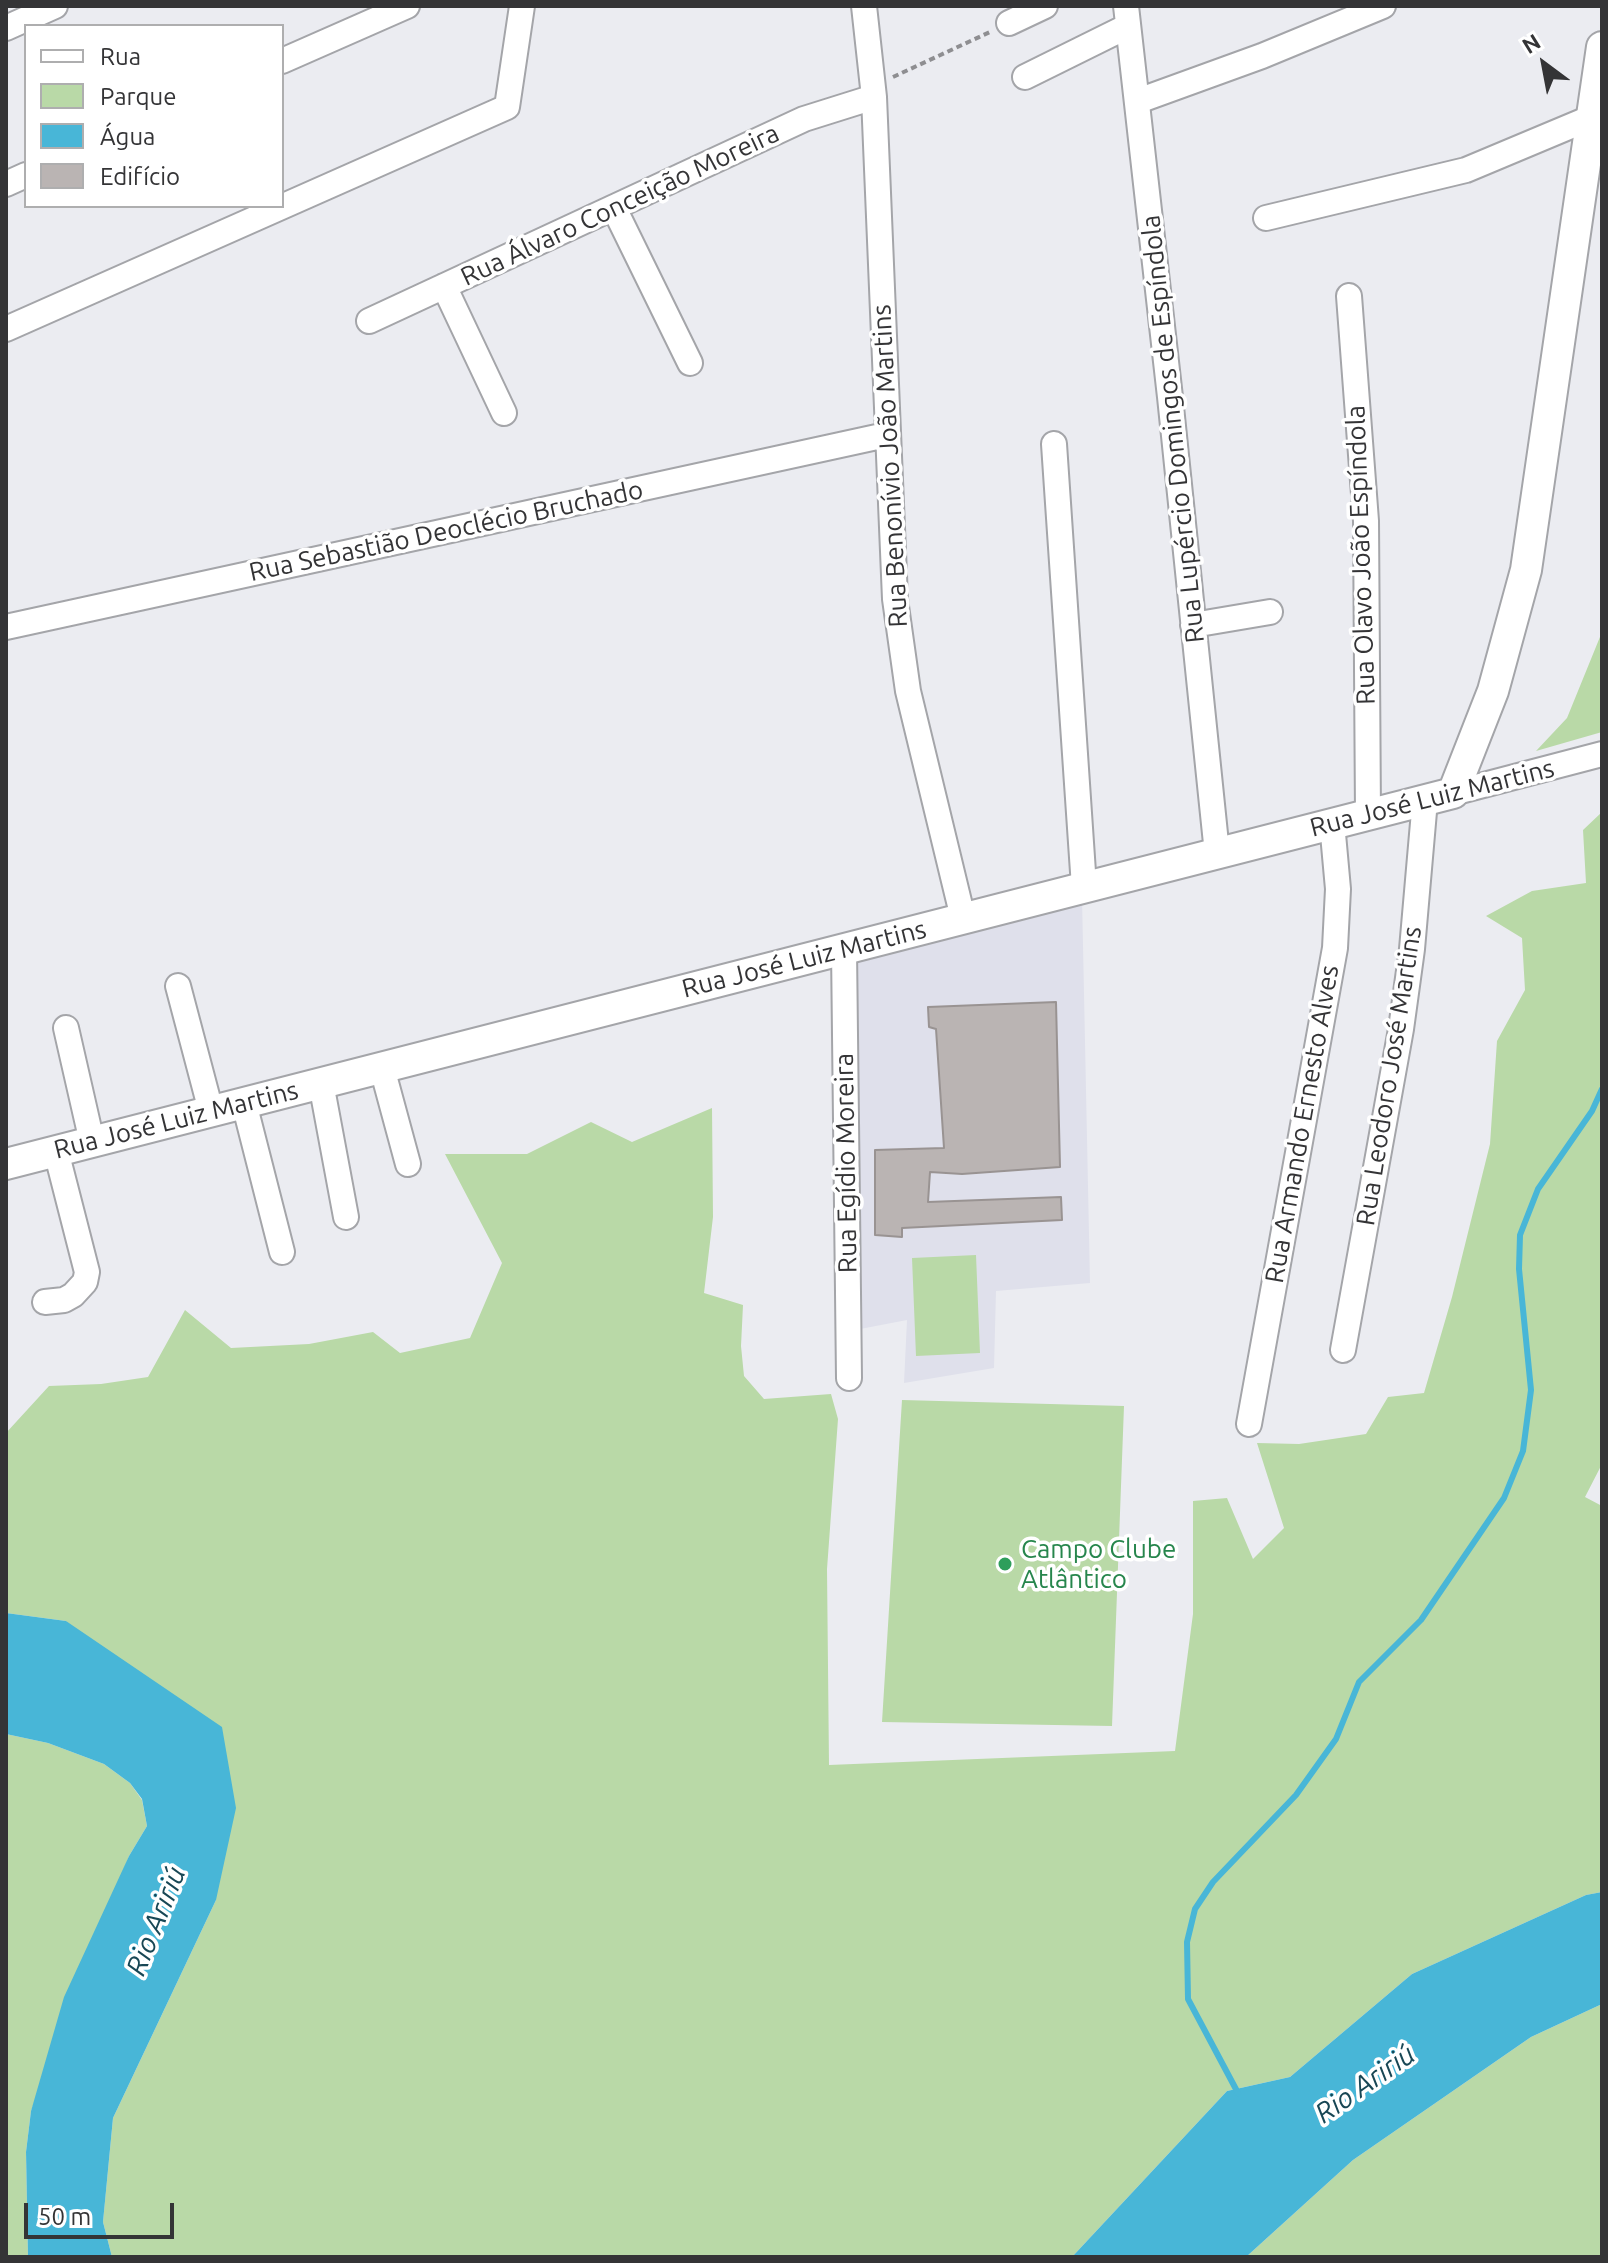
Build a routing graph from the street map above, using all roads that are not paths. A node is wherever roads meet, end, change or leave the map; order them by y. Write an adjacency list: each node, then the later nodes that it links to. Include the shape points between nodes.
1 (55, 6): 9 (street)
2 (407, 6): 11 (street)
3 (522, 6): 16 (street, via 507,107)
4 (864, 6): 13 (street, Rua Benonívio João Martins)
5 (1045, 6): 8 (street)
6 (1383, 6): 14 (street)
7 (1127, 16): 12 (street); 14 (street, Rua Lupércio Domingos de Espíndola)
8 (1009, 23)
9 (6, 28)
10 (1602, 47): 15 (main road)
11 (284, 60)
12 (1025, 77)
13 (873, 92): 18 (street, Rua Álvaro Conceição Moreira); 26 (street, Rua Benonívio João Martins)
14 (1138, 101): 29 (street, Rua Lupércio Domingos de Espíndola)
15 (1597, 116): 19 (street, via 1466,170); 32 (main road, via 1526,570 1493,691)
16 (284, 206)
17 (279, 208): 23 (street)
18 (614, 208): 20 (street, Rua Álvaro Conceição Moreira); 24 (street)
19 (1266, 218)
20 (444, 286): 22 (street, Rua Álvaro Conceição Moreira); 25 (street)
21 (1349, 296): 33 (street, Rua Olavo João Espíndola, via 1366,521)
22 (369, 321)
23 (6, 329)
24 (690, 363)
25 (504, 413)
26 (886, 435): 30 (street, Rua Sebastião Deoclécio Bruchado); 37 (street, Rua Benonívio João Martins, via 900,646)
27 (1054, 444): 36 (street)
28 (1270, 612): 29 (street)
29 (1193, 625): 35 (street, Rua Lupércio Domingos de Espíndola)
30 (6, 627)
31 (1602, 754): 32 (street, Rua José Luiz Martins)
32 (1439, 796): 33 (main road, Rua José Luiz Martins); 52 (street, Rua Leodoro José Martins)
33 (1368, 815): 34 (main road, Rua José Luiz Martins)
34 (1332, 823): 35 (main road, Rua José Luiz Martins); 54 (street, Rua Armando Ernesto Alves, via 1338,889 1335,948)
35 (1217, 853): 36 (main road, Rua José Luiz Martins)
36 (1084, 887): 37 (main road, Rua José Luiz Martins)
37 (963, 918): 38 (main road, Rua José Luiz Martins)
38 (844, 949): 41 (main road, Rua José Luiz Martins); 53 (street, Rua Egídio Moreira)
39 (178, 986): 44 (street)
40 (66, 1028): 45 (street)
41 (382, 1068): 42 (main road, Rua José Luiz Martins); 48 (street)
42 (321, 1083): 43 (main road, Rua José Luiz Martins); 49 (street)
43 (244, 1103): 44 (main road, Rua José Luiz Martins); 50 (street)
44 (211, 1111): 45 (main road, Rua José Luiz Martins)
45 (92, 1142): 46 (main road, Rua José Luiz Martins)
46 (56, 1151): 47 (main road, Rua José Luiz Martins); 51 (street, via 87,1272 73,1295)
47 (6, 1164)
48 (408, 1164)
49 (346, 1217)
50 (282, 1252)
51 (45, 1302)
52 (1343, 1350)
53 (849, 1378)
54 (1249, 1424)

